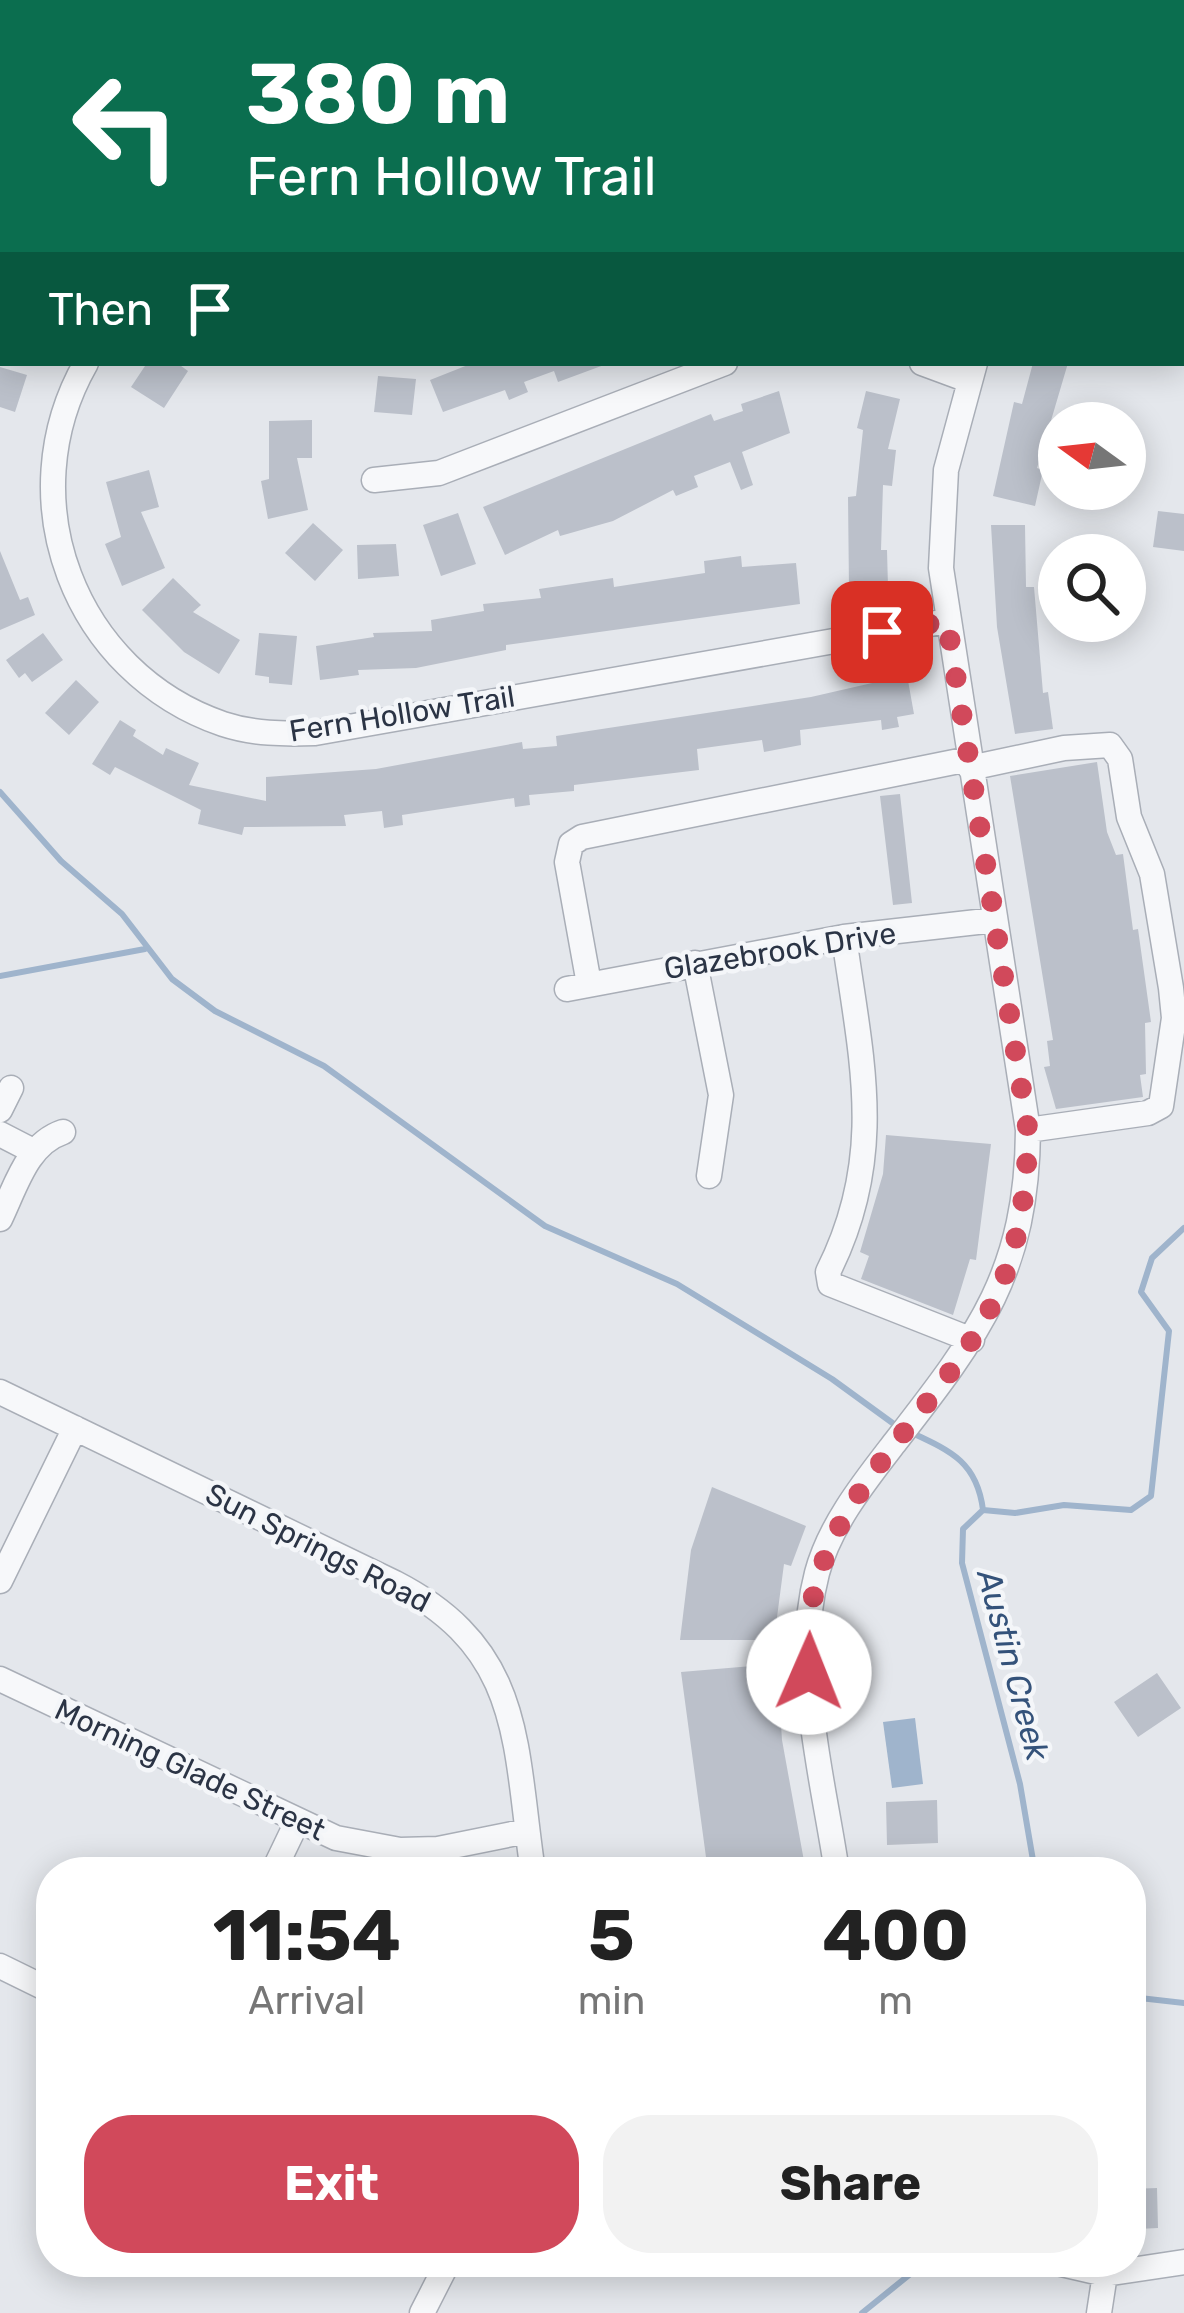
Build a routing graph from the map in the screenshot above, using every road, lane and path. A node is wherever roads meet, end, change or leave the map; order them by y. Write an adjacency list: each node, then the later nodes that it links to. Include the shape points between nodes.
1 (85, 366): 6 (street, Fern Hollow Trail, via 60,421 49,479 71,588 135,672 225,725 315,734)
2 (716, 366): 5 (street, via 440,473)
3 (939, 366): 4 (street)
4 (972, 372): 6 (street, via 946,470)
5 (374, 480)
6 (947, 621): 7 (street)
7 (969, 764): 8 (street); 10 (street, Glazebrook Drive, via 571,844 578,986); 11 (street, via 1110,745 1152,874 1167,965 1174,1018 1160,1106)
8 (995, 920): 9 (street, Glazebrook Drive); 11 (street)
9 (844, 937): 10 (street, Glazebrook Drive); 17 (street, via 867,1130 863,1175 830,1284)
10 (695, 963): 15 (street, via 722,1095)
11 (1028, 1130): 17 (street, via 1012,1258)
12 (63, 1132): 14 (street)
13 (0, 1134): 14 (street)
14 (33, 1151): 16 (street)
15 (709, 1175)
16 (0, 1219)
17 (972, 1340): 26 (street, via 874,1469 818,1570 807,1652)
18 (0, 1392): 19 (street, Sun Springs Road)
19 (75, 1428): 20 (street); 23 (street, Sun Springs Road, via 395,1582 459,1625 496,1674 516,1725)
20 (0, 1581)
21 (0, 1679): 22 (street, Morning Glade Street)
22 (297, 1822): 23 (street, Morning Glade Street, via 400,1850); 24 (street)
23 (526, 1831): 25 (street, Sun Springs Road)
24 (280, 1857)
25 (530, 1857)
26 (835, 1857)
27 (0, 1966): 28 (street)
28 (36, 1983)
29 (1184, 2262): 30 (street)
30 (1146, 2268)
31 (440, 2277): 33 (street)
32 (1105, 2277): 34 (street)
33 (422, 2313)
34 (1099, 2313)

